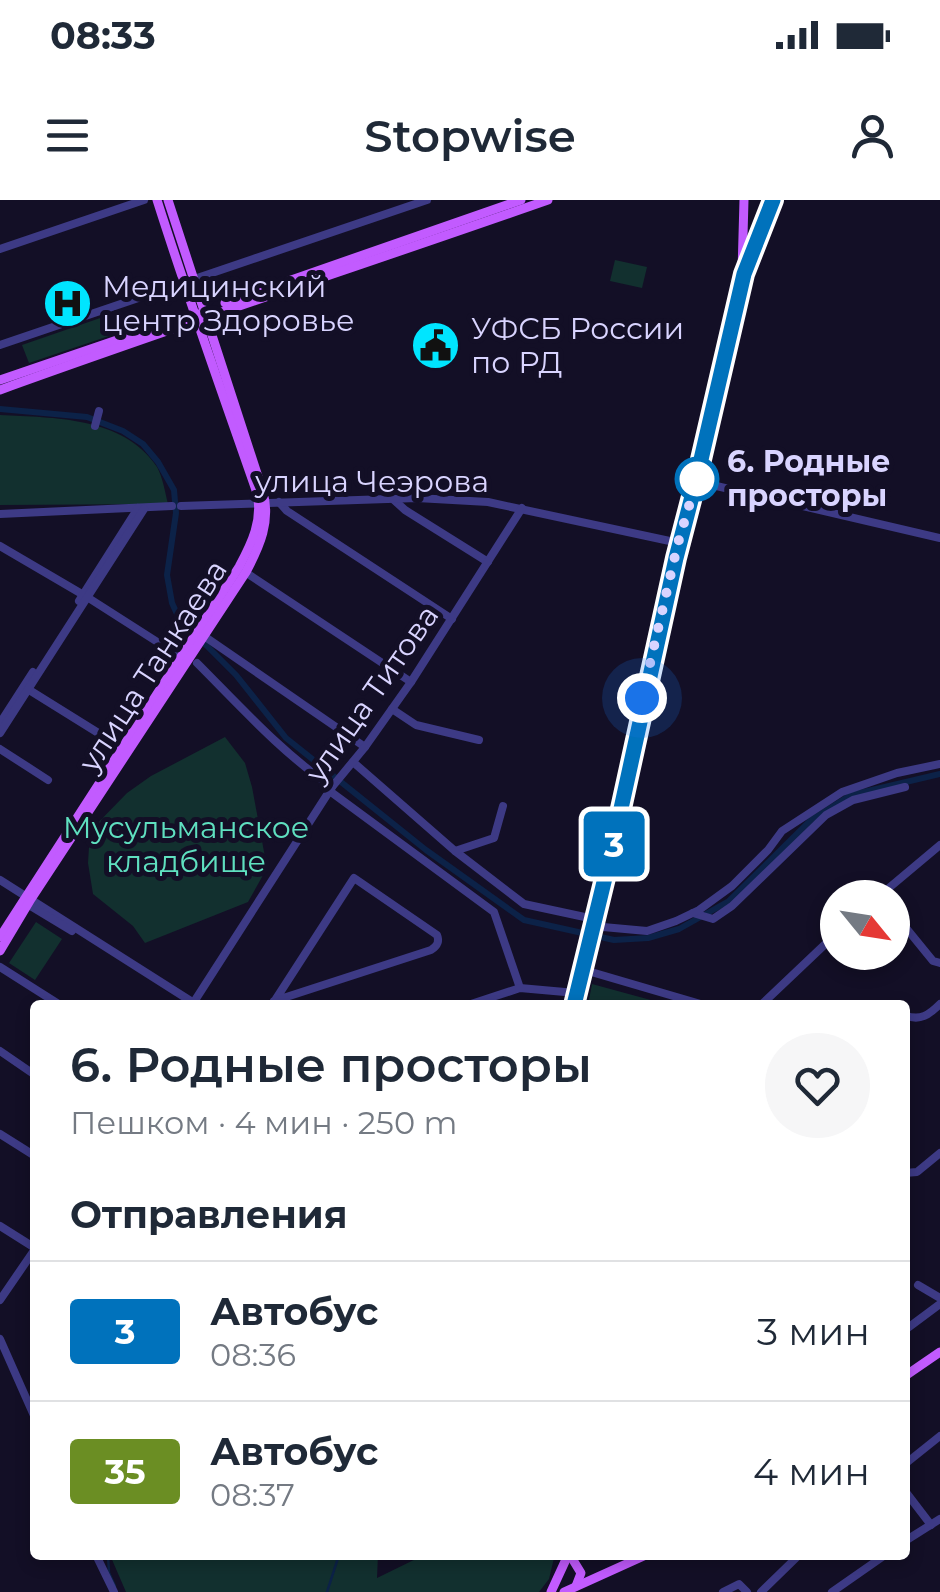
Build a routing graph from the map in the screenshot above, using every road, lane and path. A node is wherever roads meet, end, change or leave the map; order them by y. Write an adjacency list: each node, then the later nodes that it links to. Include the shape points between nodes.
1 (144, 200): 11 (street)
2 (156, 200): 12 (main road)
3 (168, 200): 12 (main road)
4 (384, 200): 10 (street)
5 (428, 200): 10 (street)
6 (521, 200): 13 (main road)
7 (548, 200): 13 (main road)
8 (744, 200): 19 (main road, via 742,274)
9 (773, 200): 19 (main road, via 744,274)
10 (388, 214): 12 (street)
11 (0, 249)
12 (188, 282): 13 (main road); 14 (street)
13 (200, 315): 15 (main road); 16 (main road); 22 (main road)
14 (0, 345)
15 (0, 380)
16 (0, 390)
17 (99, 412): 18 (street)
18 (95, 426)
19 (695, 481): 26 (street); 27 (main road)
20 (394, 500): 21 (street, улица Чеэрова); 24 (street, улица Чеэрова); 29 (street)
21 (279, 502): 22 (street, улица Чеэрова); 32 (street)
22 (263, 504): 23 (street, улица Чеэрова); 30 (main road, улица Танкаева)
23 (141, 508): 25 (street, улица Чеэрова); 31 (street)
24 (522, 508): 27 (street, улица Чеэрова); 29 (street, улица Титова)
25 (1, 515)
26 (940, 538)
27 (679, 543): 56 (main road)
28 (0, 546): 31 (street)
29 (488, 562): 32 (street, улица Титова)
30 (242, 570): 33 (main road, улица Танкаева); 35 (street)
31 (85, 596): 34 (street); 36 (street)
32 (452, 620): 35 (street, улица Титова)
33 (199, 638): 34 (main road, улица Танкаева); 41 (street)
34 (189, 660): 43 (main road, улица Танкаева); 48 (street)
35 (411, 682): 37 (street, улица Титова)
36 (26, 688): 38 (street); 39 (street); 43 (street)
37 (392, 709): 40 (street, via 416,725); 41 (street, улица Титова)
38 (0, 723)
39 (0, 733)
40 (479, 740)
41 (365, 747): 44 (street, улица Титова)
42 (0, 749): 46 (street)
43 (125, 749): 54 (main road, улица Танкаева)
44 (352, 762): 48 (street, улица Титова); 51 (street)
45 (940, 764): 55 (street, via 842,792 782,831 732,886)
46 (48, 780)
47 (905, 788): 55 (street, via 853,800 826,815 732,906 713,919)
48 (332, 790): 64 (street, via 494,912); 68 (street, улица Титова)
49 (504, 806): 51 (street, via 494,838)
50 (940, 844): 52 (street)
51 (456, 851): 56 (street, via 524,904)
52 (898, 880)
53 (0, 883): 54 (street)
54 (27, 900): 58 (main road, улица Танкаева); 60 (main road, улица Танкаева); 67 (street)
55 (693, 913): 56 (street, via 646,932)
56 (593, 922): 63 (main road)
57 (910, 934): 61 (street)
58 (0, 937)
59 (820, 949): 74 (street)
60 (0, 951)
61 (940, 963)
62 (0, 967): 66 (street)
63 (582, 969): 65 (main road); 73 (street)
64 (520, 988): 65 (street); 71 (street)
65 (575, 993): 72 (main road)
66 (52, 1000)
67 (188, 1000)
68 (197, 1000)
69 (275, 1000): 70 (street, via 354,878 439,938 431,950)
70 (282, 1000)
71 (483, 1000)
72 (574, 1000)
73 (687, 1000)
74 (766, 1000)
75 (940, 1004): 76 (street, via 922,1017)
76 (910, 1016)
77 (0, 1051): 78 (street)
78 (30, 1072)
79 (0, 1134): 80 (street)
80 (30, 1153)
81 (940, 1154): 82 (street)
82 (910, 1173)
83 (0, 1226): 84 (street)
84 (30, 1246)
85 (30, 1256): 87 (street)
86 (918, 1286): 88 (street)
87 (0, 1300)
88 (940, 1301): 89 (street)
89 (910, 1326)
90 (0, 1338): 93 (street)
91 (940, 1353): 92 (main road)
92 (910, 1374)
93 (30, 1407)
94 (940, 1436): 95 (street)
95 (910, 1460)
96 (910, 1498): 98 (street)
97 (940, 1519): 98 (street)
98 (931, 1525): 99 (street)
99 (910, 1539)
100 (98, 1560): 110 (street)
101 (569, 1560): 111 (main road)
102 (571, 1560): 109 (main road, via 580,1572)
103 (574, 1560): 108 (main road)
104 (636, 1560): 108 (main road)
105 (636, 1560): 109 (main road)
106 (794, 1560): 114 (street)
107 (878, 1560): 115 (street)
108 (607, 1574): 109 (main road)
109 (572, 1590)
110 (114, 1592)
111 (551, 1592)
112 (723, 1592): 113 (street, via 738,1584)
113 (748, 1592)
114 (761, 1592)
115 (832, 1592)

